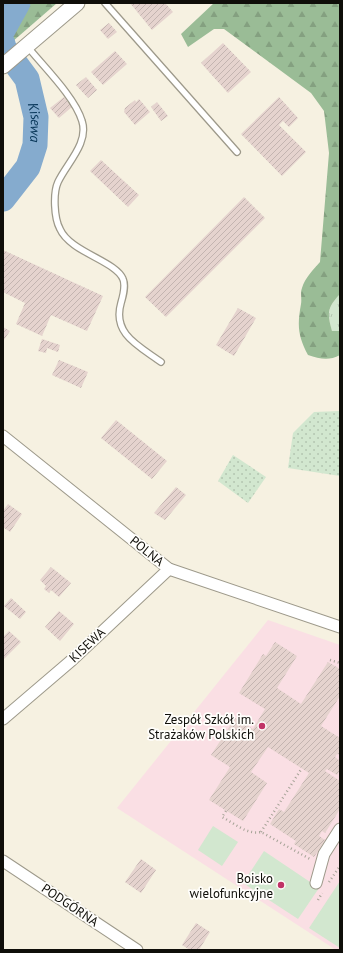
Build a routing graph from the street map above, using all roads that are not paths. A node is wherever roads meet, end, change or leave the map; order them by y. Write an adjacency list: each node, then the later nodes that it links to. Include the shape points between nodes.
1 (77, 3): 3 (street)
2 (105, 3): 5 (lane)
3 (27, 45): 4 (street); 6 (lane, via 75,104 82,122 79,148 57,183 56,216 60,230 77,247 118,271 124,280 124,291 118,311 120,324 126,336)
4 (3, 66)
5 (237, 152)
6 (161, 362)
7 (3, 436): 8 (street, POLNA)
8 (169, 568): 9 (street, POLNA); 10 (street, KISEWA, via 72,660)
9 (340, 627)
10 (3, 719)
11 (340, 830): 13 (street, via 324,854)
12 (3, 861): 14 (street, PODGÓRNA)
13 (316, 883)
14 (137, 950)

